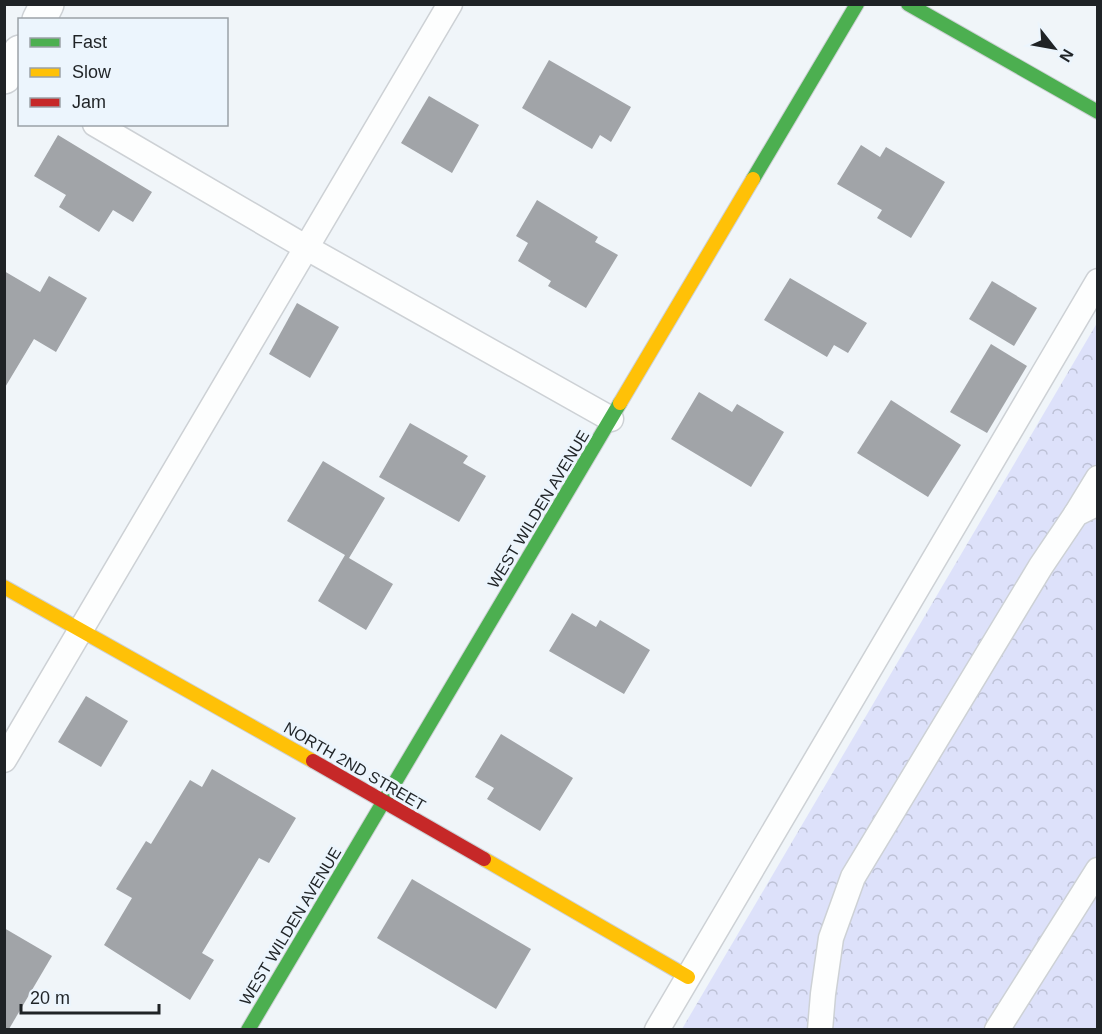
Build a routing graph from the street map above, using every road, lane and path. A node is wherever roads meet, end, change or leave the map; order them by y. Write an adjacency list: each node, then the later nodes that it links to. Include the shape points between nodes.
1 (48, 4): 5 (street)
2 (450, 4): 8 (lane)
3 (857, 4): 10 (street, WEST WILDEN AVENUE)
4 (908, 4): 6 (street)
5 (40, 18)
6 (1098, 112)
7 (98, 126): 8 (lane)
8 (306, 248): 10 (lane); 15 (lane)
9 (1098, 281): 19 (lane)
10 (611, 419): 17 (street, WEST WILDEN AVENUE)
11 (1098, 478): 13 (lane)
12 (1098, 502): 13 (lane)
13 (1076, 514): 22 (lane, via 853,877 831,938)
14 (4, 587): 15 (street, NORTH 2ND STREET)
15 (81, 630): 16 (lane); 17 (street, NORTH 2ND STREET)
16 (4, 760)
17 (384, 801): 19 (street, NORTH 2ND STREET); 20 (street, WEST WILDEN AVENUE)
18 (1098, 870): 23 (lane)
19 (688, 977): 21 (lane)
20 (248, 1029)
21 (657, 1029)
22 (820, 1029)
23 (997, 1029)

